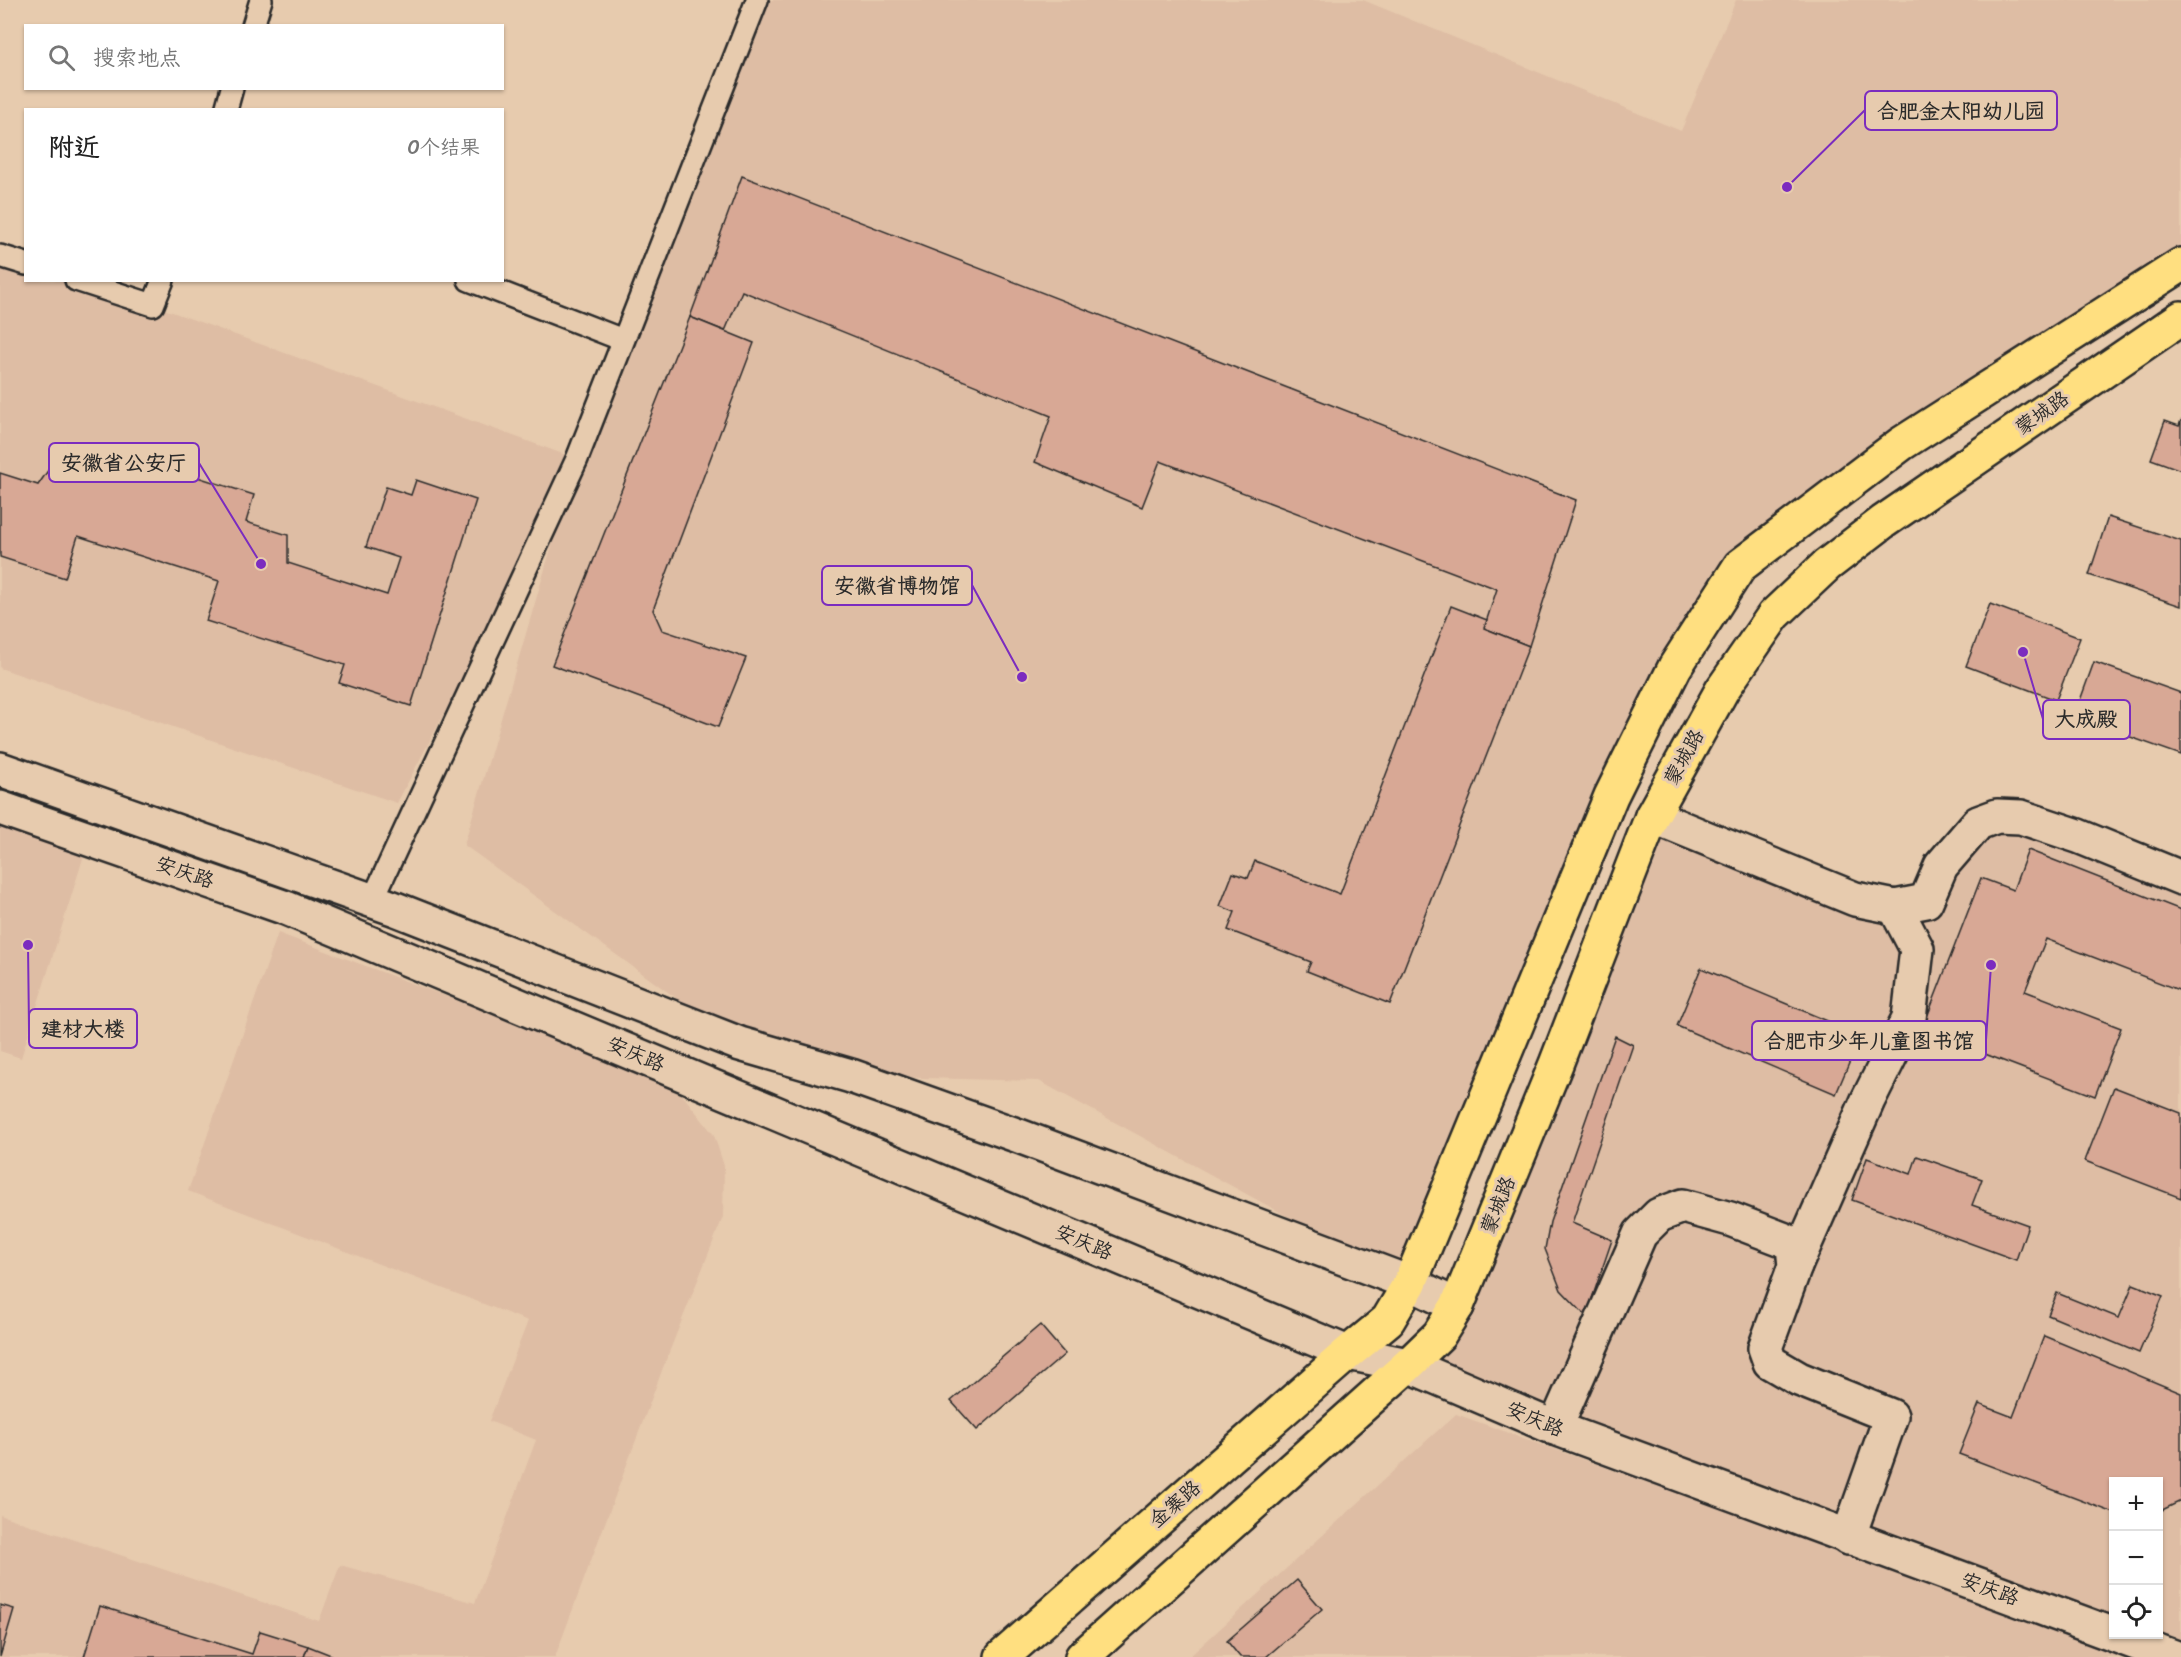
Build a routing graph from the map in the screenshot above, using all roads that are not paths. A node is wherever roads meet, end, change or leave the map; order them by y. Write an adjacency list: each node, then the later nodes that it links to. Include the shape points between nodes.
1 (261, 0): 3 (lane)
2 (757, 0): 13 (lane)
3 (254, 24)
4 (231, 90): 5 (lane)
5 (227, 108)
6 (0, 256): 7 (lane)
7 (24, 263)
8 (2181, 265): 21 (main road, via 1901,444 1740,567 1675,667 1611,796)
9 (82, 282): 10 (lane, via 153,305)
10 (162, 282)
11 (474, 282): 13 (lane)
12 (2181, 318): 16 (main road, 蒙城路, via 1883,522 1827,565 1774,615 1728,680)
13 (623, 340): 18 (lane, via 577,459)
14 (0, 769): 18 (main road, 安庆路)
15 (0, 808): 23 (main road, 安庆路, via 286,908)
16 (1652, 816): 19 (main road, via 1855,899); 22 (main road, 蒙城路)
17 (2181, 878): 19 (main road, via 2078,836 2021,817 1997,816 1978,823 1941,866 1926,901)
18 (372, 901): 21 (main road, 安庆路, via 740,1044 851,1076)
19 (1895, 907): 20 (main road, via 1917,949 1909,1018 1868,1100)
20 (1795, 1266): 25 (main road, via 1793,1246 1785,1240 1730,1219 1683,1206 1659,1215 1641,1234); 26 (main road, via 1765,1348 1770,1362 1799,1379 1891,1416)
21 (1410, 1283): 22 (main road, 安庆路); 23 (main road, 金寨路, via 1388,1320)
22 (1457, 1306): 24 (main road, 蒙城路, via 1439,1335)
23 (1348, 1353): 24 (main road, 安庆路); 27 (main road, 金寨路)
24 (1408, 1365): 25 (main road, 安庆路); 28 (main road)
25 (1555, 1428): 26 (main road, 安庆路)
26 (1848, 1538): 29 (main road, 安庆路)
27 (1002, 1657)
28 (1082, 1657)
29 (2174, 1657)

